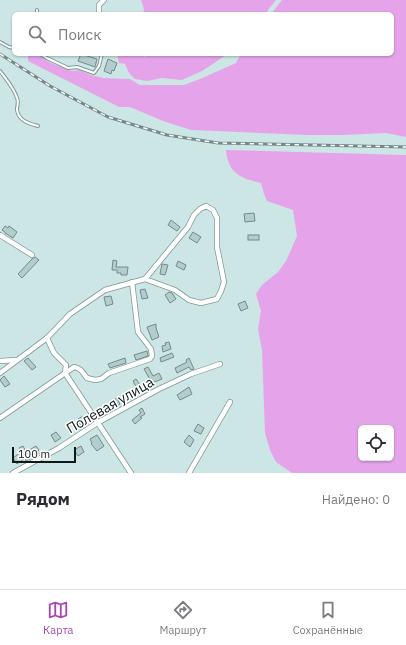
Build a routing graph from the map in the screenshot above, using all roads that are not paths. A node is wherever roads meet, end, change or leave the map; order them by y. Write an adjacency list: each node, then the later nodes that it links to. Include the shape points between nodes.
1 (104, 0): 2 (street, via 99,5)
2 (99, 12)
3 (0, 42): 4 (lane)
4 (12, 48)
5 (44, 56): 6 (lane, via 68,68 77,67 94,73)
6 (102, 56)
7 (0, 71): 8 (lane, via 16,95 19,116 26,123)
8 (38, 126)
9 (0, 235): 10 (street)
10 (32, 255)
11 (145, 279): 11 (street, via 175,290 188,300 201,303 217,298 224,282 217,247 217,218 213,210 206,206 194,215 188,227); 12 (street)
12 (132, 282): 13 (street, via 105,290 95,296 70,314); 18 (street, via 138,332 151,349 150,359 95,380 87,378 74,367)
13 (47, 338): 14 (street); 18 (street, via 54,353 66,365)
14 (17, 360): 15 (street); 17 (street)
15 (0, 361)
16 (220, 364): 21 (street, Полевая улица, via 191,374)
17 (0, 372)
18 (65, 373): 20 (street); 21 (street)
19 (230, 402): 24 (street)
20 (0, 418)
21 (97, 423): 22 (street, Полевая улица, via 59,448); 23 (street)
22 (13, 473)
23 (131, 473)
24 (189, 473)

